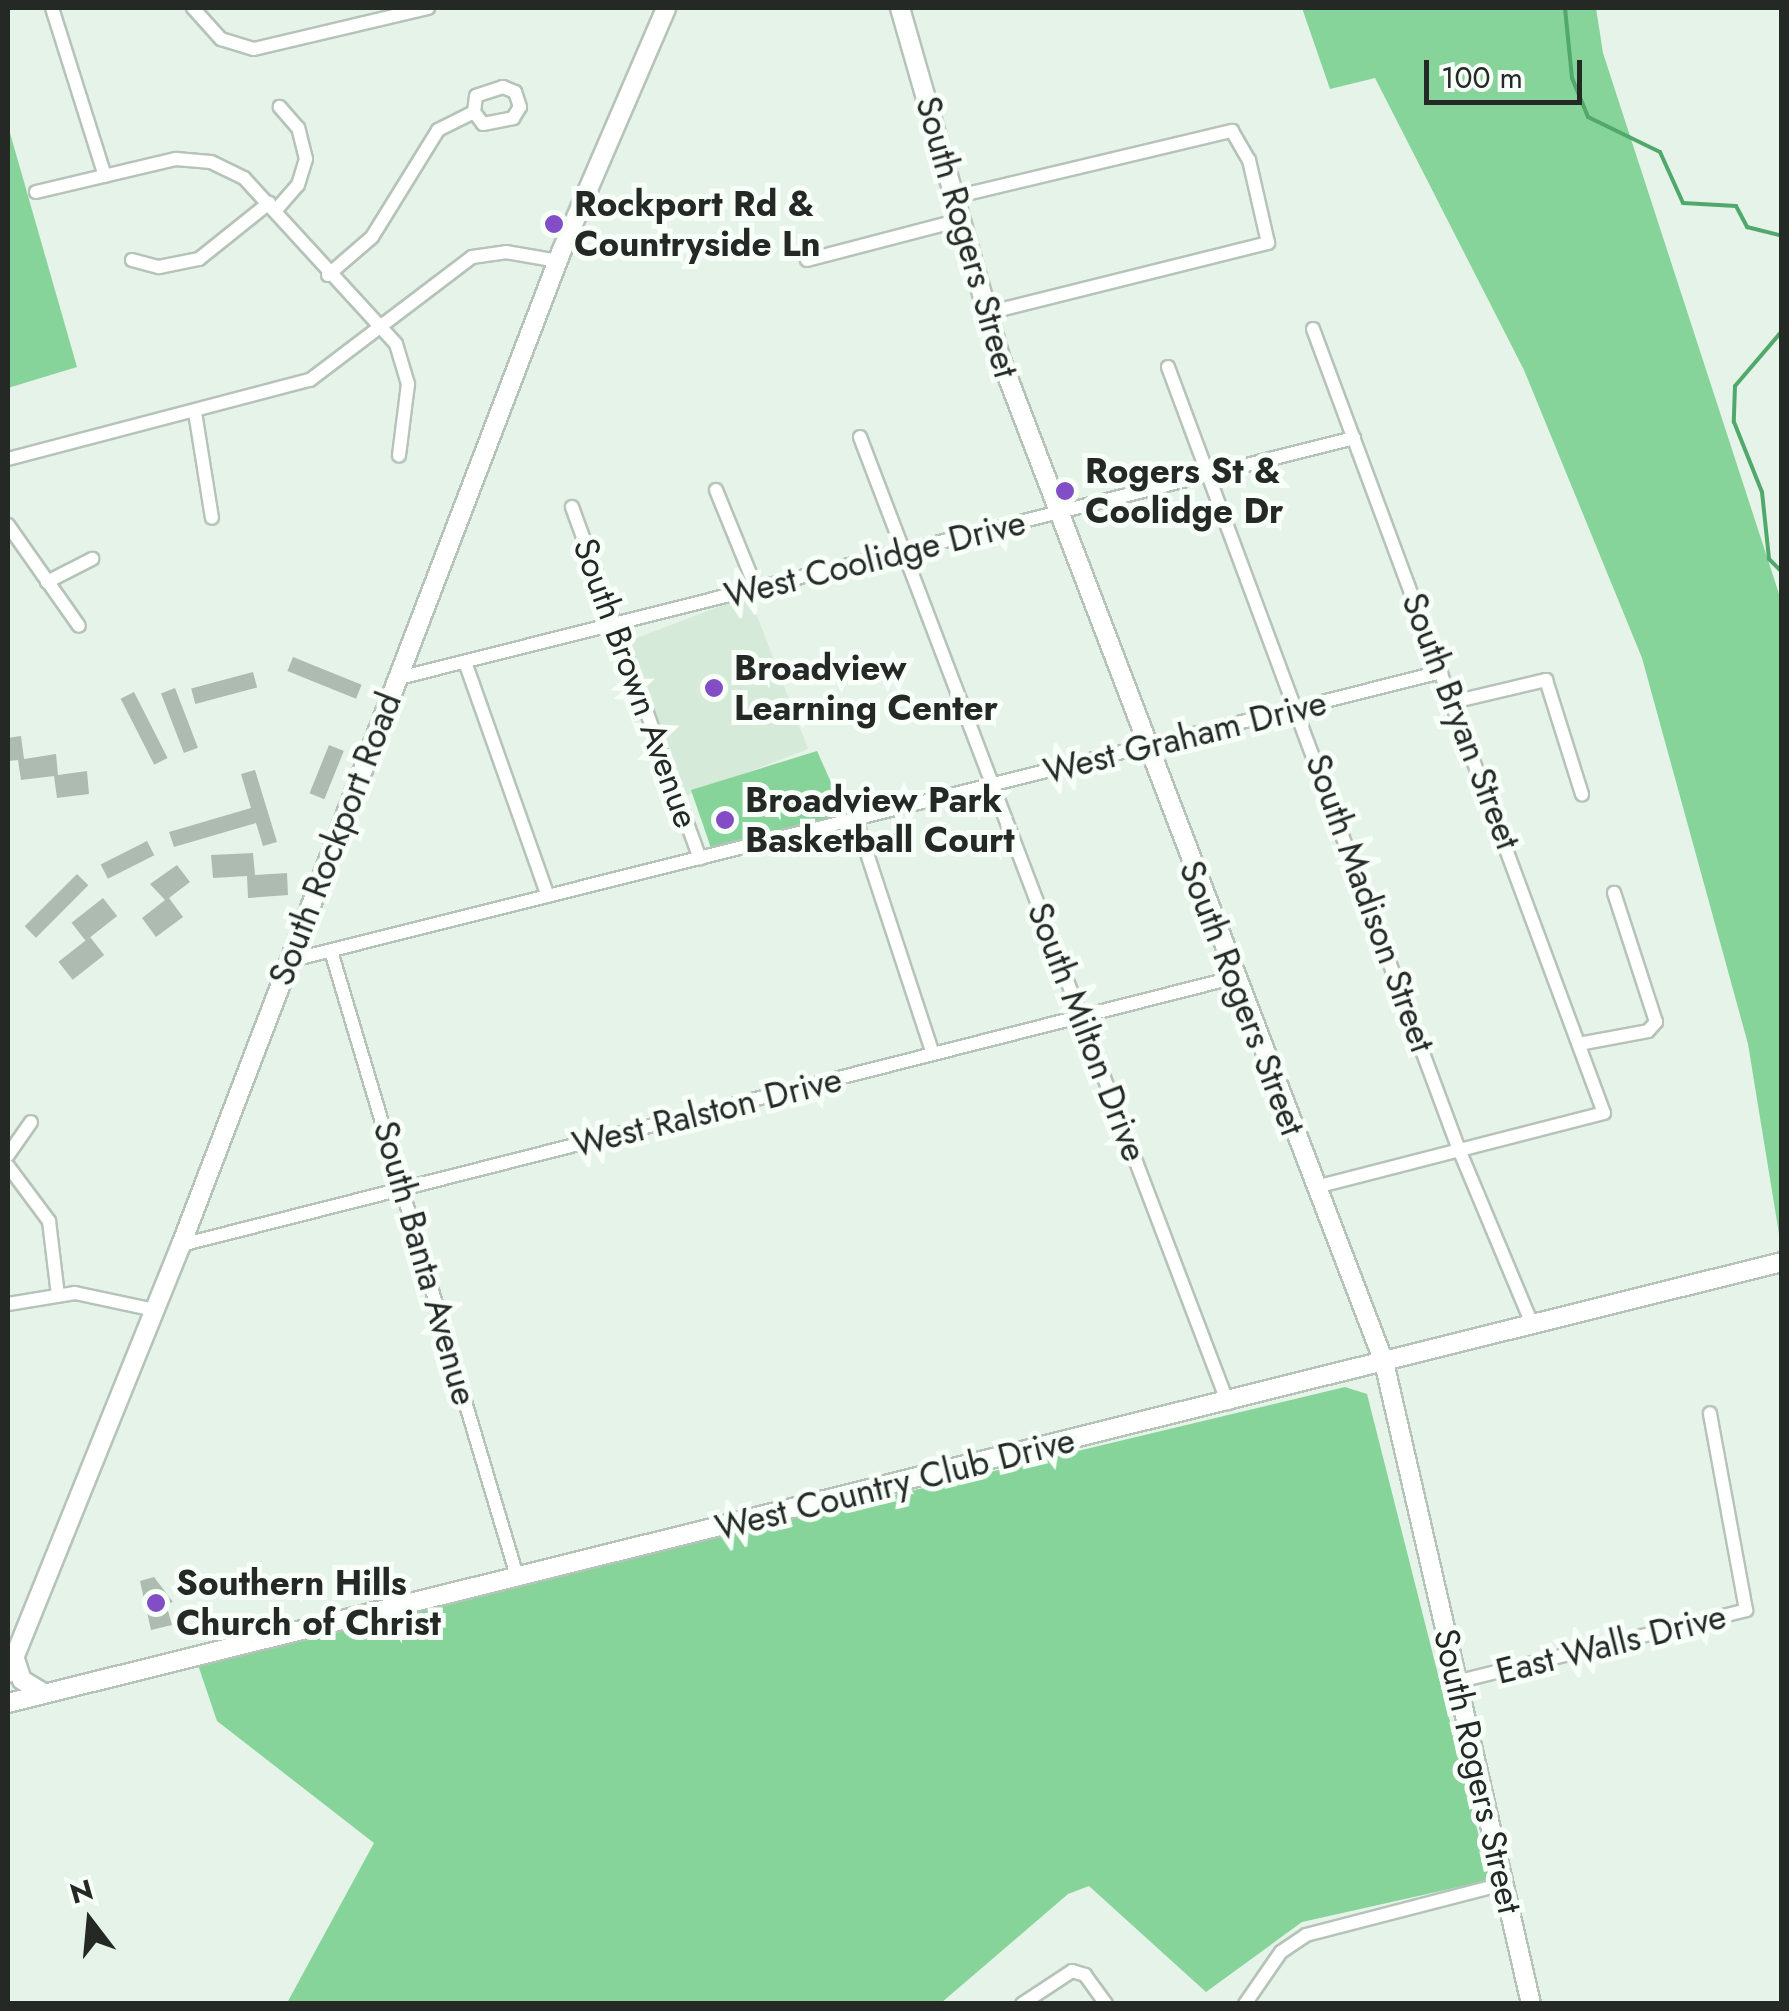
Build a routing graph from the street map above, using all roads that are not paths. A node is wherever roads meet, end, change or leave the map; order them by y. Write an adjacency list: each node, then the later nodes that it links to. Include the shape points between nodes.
1 (52, 8): 8 (street)
2 (193, 8): 3 (street, via 202,23 236,45 322,37)
3 (428, 8)
4 (666, 8): 14 (street, South Rockport Road)
5 (900, 8): 10 (street, South Rogers Street)
6 (280, 107): 11 (street, via 298,128 306,159 298,185)
7 (474, 112): 16 (street, via 427,142 372,237)
8 (105, 176): 9 (street); 11 (street, via 201,160 233,171)
9 (36, 192)
10 (954, 198): 12 (street, South Rogers Street); 17 (street, via 1232,131 1249,160 1268,243)
11 (273, 206): 13 (street, via 189,263); 16 (street)
12 (961, 220): 15 (street); 17 (street, South Rogers Street)
13 (132, 260)
14 (558, 260): 18 (street, via 506,252 472,257); 40 (street, South Rockport Road)
15 (807, 260)
16 (328, 275): 18 (street)
17 (987, 313): 29 (street, South Rogers Street)
18 (378, 328): 21 (street, via 310,380); 24 (street, via 396,344 407,374)
19 (1314, 330): 23 (street, South Bryan Street)
20 (1168, 367): 26 (street, South Madison Street)
21 (195, 412): 25 (street); 30 (street)
22 (860, 437): 32 (street, South Milton Drive)
23 (1354, 438): 26 (street, West Coolidge Drive); 39 (street, South Bryan Street)
24 (399, 455)
25 (8, 460)
26 (1208, 473): 29 (street, West Coolidge Drive); 42 (street, South Madison Street)
27 (716, 490): 35 (street)
28 (572, 507): 36 (street, South Brown Avenue)
29 (1057, 513): 32 (street, West Coolidge Drive); 43 (street, South Rogers Street)
30 (212, 518)
31 (8, 525): 34 (street)
32 (904, 553): 35 (street, West Coolidge Drive); 44 (street, South Milton Drive)
33 (92, 559): 34 (street)
34 (47, 582): 37 (street)
35 (756, 588): 36 (street, West Coolidge Drive)
36 (612, 625): 38 (street, West Coolidge Drive); 47 (street, South Brown Avenue)
37 (78, 626)
38 (465, 662): 40 (street, West Coolidge Drive); 49 (street)
39 (1441, 672): 41 (street, South Bryan Street); 42 (street, West Graham Drive)
40 (395, 679): 51 (street, South Rockport Road)
41 (1453, 702): 45 (street, via 1546,680); 54 (street, South Bryan Street)
42 (1298, 708): 43 (street, West Graham Drive); 57 (street, South Madison Street)
43 (1146, 747): 44 (street, West Graham Drive); 52 (street, South Rogers Street)
44 (992, 786): 46 (street, West Graham Drive); 53 (street, South Milton Drive)
45 (1582, 794)
46 (856, 820): 47 (street, West Graham Drive); 55 (street)
47 (700, 858): 49 (street, West Graham Drive)
48 (1614, 893): 54 (street, via 1656,1022 1648,1031)
49 (548, 896): 50 (street, West Graham Drive)
50 (331, 950): 51 (street, West Graham Drive); 61 (street, South Banta Avenue)
51 (288, 961): 62 (street, South Rockport Road)
52 (1232, 978): 53 (street, West Ralston Drive); 60 (street, South Rogers Street)
53 (1081, 1017): 55 (street, West Ralston Drive); 69 (street, South Milton Drive)
54 (1584, 1043): 57 (street, South Bryan Street, via 1604,1113)
55 (933, 1054): 61 (street, West Ralston Drive)
56 (31, 1122): 58 (street)
57 (1458, 1146): 60 (street); 67 (street, South Madison Street)
58 (8, 1155)
59 (8, 1166): 64 (street, via 49,1221)
60 (1315, 1187): 68 (street, South Rogers Street)
61 (404, 1188): 62 (street, West Ralston Drive); 71 (street, South Banta Avenue)
62 (182, 1245): 66 (street, South Rockport Road)
63 (1782, 1262): 67 (street, West Country Club Drive)
64 (58, 1295): 65 (street); 66 (street, via 111,1296)
65 (8, 1304)
66 (154, 1310): 72 (street, South Rockport Road)
67 (1533, 1326): 68 (street, West Country Club Drive)
68 (1384, 1362): 69 (street, West Country Club Drive); 73 (street, South Rogers Street)
69 (1228, 1403): 71 (street, West Country Club Drive)
70 (1710, 1413): 73 (street, East Walls Drive, via 1746,1610)
71 (516, 1576): 74 (street, West Country Club Drive)
72 (11, 1665): 74 (street)
73 (1456, 1682): 76 (street, South Rogers Street)
74 (44, 1694): 75 (street, West Country Club Drive)
75 (8, 1702)
76 (1503, 1884): 80 (street, via 1306,1935 1281,1952); 81 (street, South Rogers Street)
77 (1037, 2000): 78 (street); 79 (street, via 1063,1974 1085,1975)
78 (1022, 2004)
79 (1106, 2004)
80 (1245, 2004)
81 (1531, 2004)

